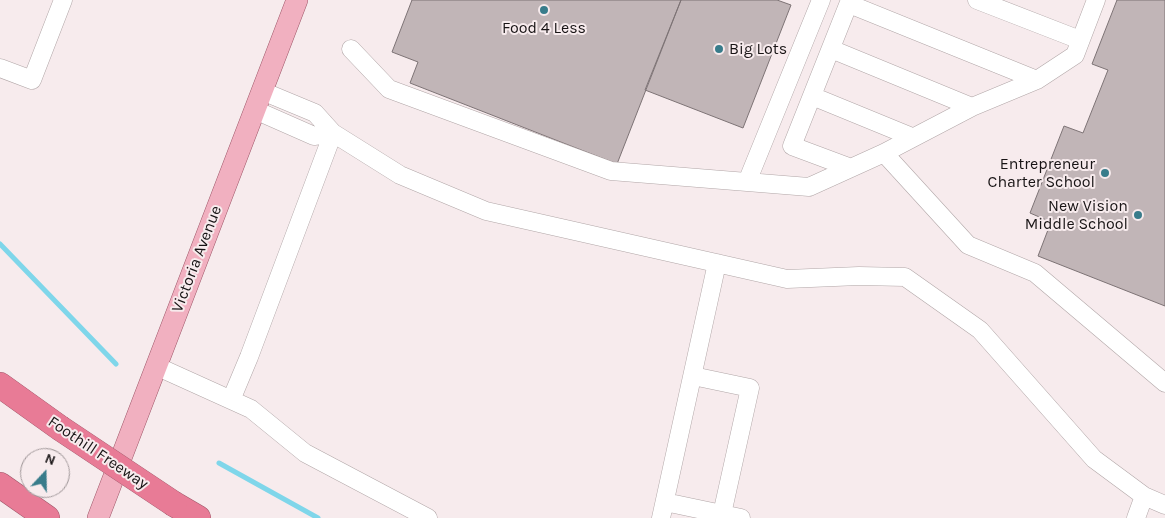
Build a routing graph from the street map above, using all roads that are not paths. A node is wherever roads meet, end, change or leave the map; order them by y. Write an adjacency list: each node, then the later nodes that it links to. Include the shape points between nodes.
1 (63, 0): 10 (street, via 32,80)
2 (297, 0): 13 (main road, Victoria Avenue)
3 (821, 0): 19 (street)
4 (977, 0): 7 (street)
5 (1096, 0): 7 (street)
6 (850, 2): 9 (street); 11 (street)
7 (1080, 40): 11 (street, via 1075,55)
8 (351, 49): 19 (street, via 389,89 611,171)
9 (831, 49): 12 (street); 14 (street)
10 (0, 68)
11 (1037, 80): 14 (street)
12 (812, 96): 16 (street); 18 (street, via 792,146)
13 (258, 101): 15 (street, via 315,113); 21 (main road, Victoria Avenue)
14 (972, 107): 16 (street)
15 (333, 133): 20 (street, via 400,175 486,211); 25 (street)
16 (912, 137): 17 (street)
17 (884, 153): 18 (street); 23 (street, via 968,245 1035,273)
18 (851, 168): 19 (street, via 810,187)
19 (747, 182)
20 (717, 263): 22 (street); 27 (street, via 787,279 904,278 980,330 1094,459)
21 (156, 366): 25 (street); 32 (main road, Victoria Avenue)
22 (692, 376): 29 (street); 31 (street, via 750,388)
23 (1165, 383)
24 (0, 385): 33 (highway, Foothill Freeway, bridge)
25 (231, 400): 34 (street, via 251,409 305,453)
26 (0, 485): 30 (highway)
27 (1144, 496): 28 (street); 36 (street)
28 (1165, 505)
29 (663, 510): 31 (street)
30 (38, 512)
31 (722, 514): 35 (street)
32 (98, 518)
33 (198, 518)
34 (428, 518)
35 (741, 518)
36 (1136, 518)

